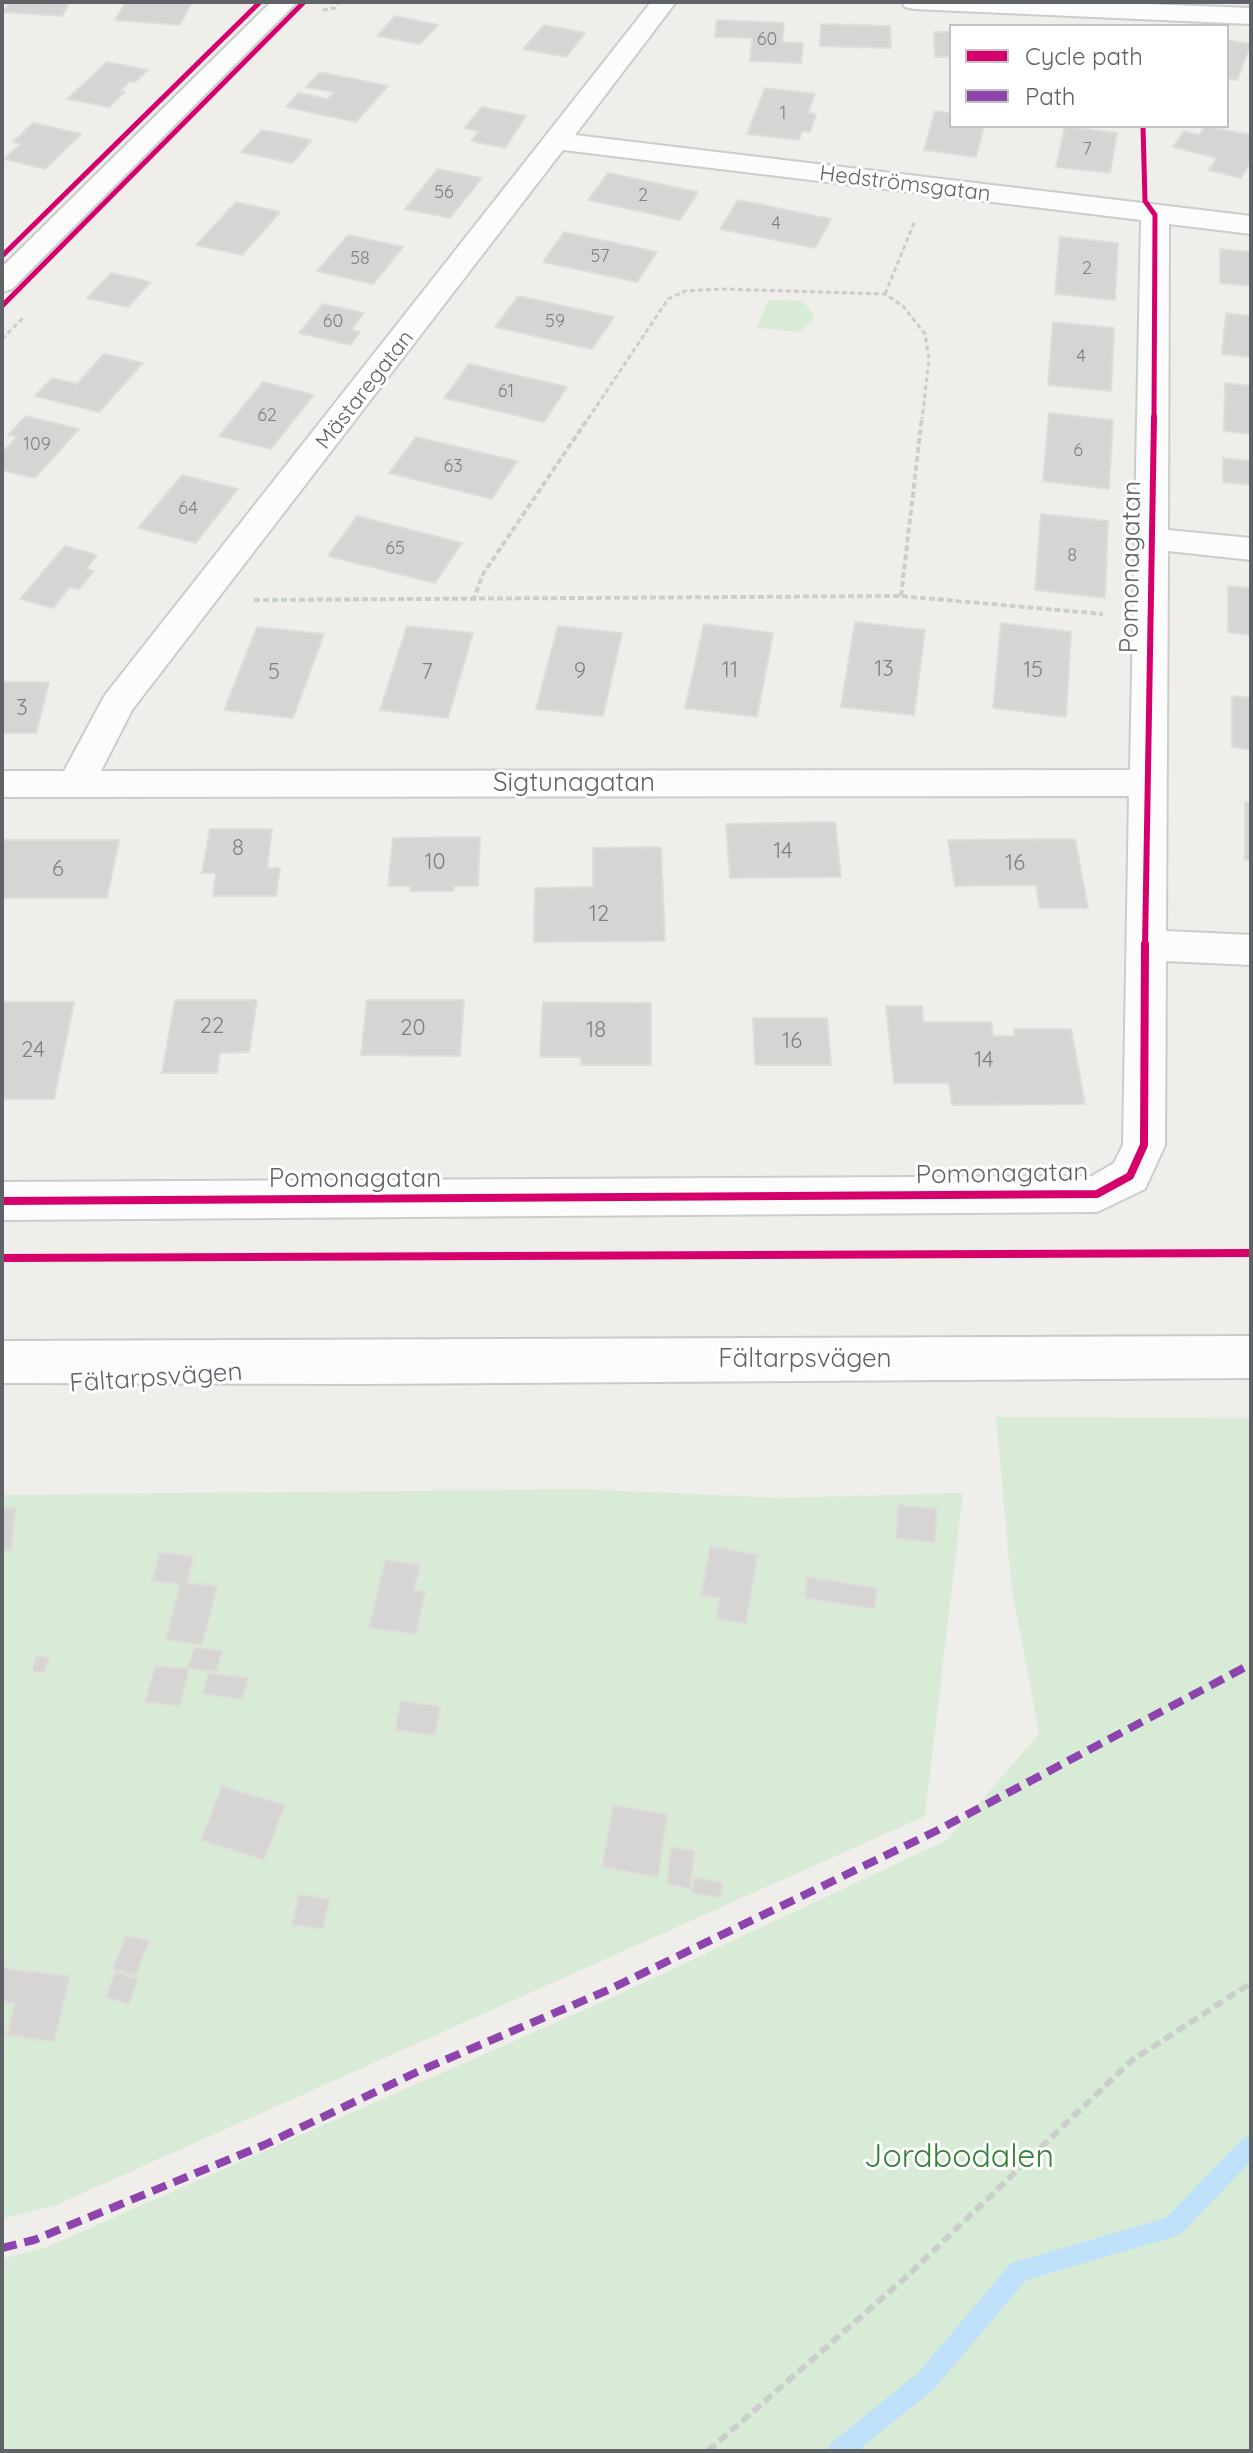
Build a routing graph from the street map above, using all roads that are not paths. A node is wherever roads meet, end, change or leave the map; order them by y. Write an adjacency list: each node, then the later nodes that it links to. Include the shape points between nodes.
1 (285, 2): 8 (street)
2 (664, 2): 5 (street, Mästaregatan)
3 (914, 2): 4 (street)
4 (1251, 16)
5 (559, 141): 6 (street, Hedströmsgatan); 13 (street, Mästaregatan, via 118,704)
6 (1155, 215): 7 (street, Hedströmsgatan); 9 (street, Pomonagatan)
7 (1251, 225)
8 (2, 283)
9 (1153, 539): 10 (street); 11 (street, Pomonagatan)
10 (1251, 549)
11 (1146, 783): 13 (street, Sigtunagatan); 14 (street, Pomonagatan)
12 (2, 784): 13 (street, Sigtunagatan)
13 (75, 784)
14 (1145, 945): 15 (street); 16 (street, Pomonagatan, via 1144,1145 1130,1176 1097,1194)
15 (1251, 950)
16 (2, 1201)
17 (1251, 1357): 19 (street, Fältarpsvägen)
18 (2, 1362): 19 (street, Fältarpsvägen)
19 (358, 1363): 20 (street, Fältarpsvägen)
20 (2, 1389)

